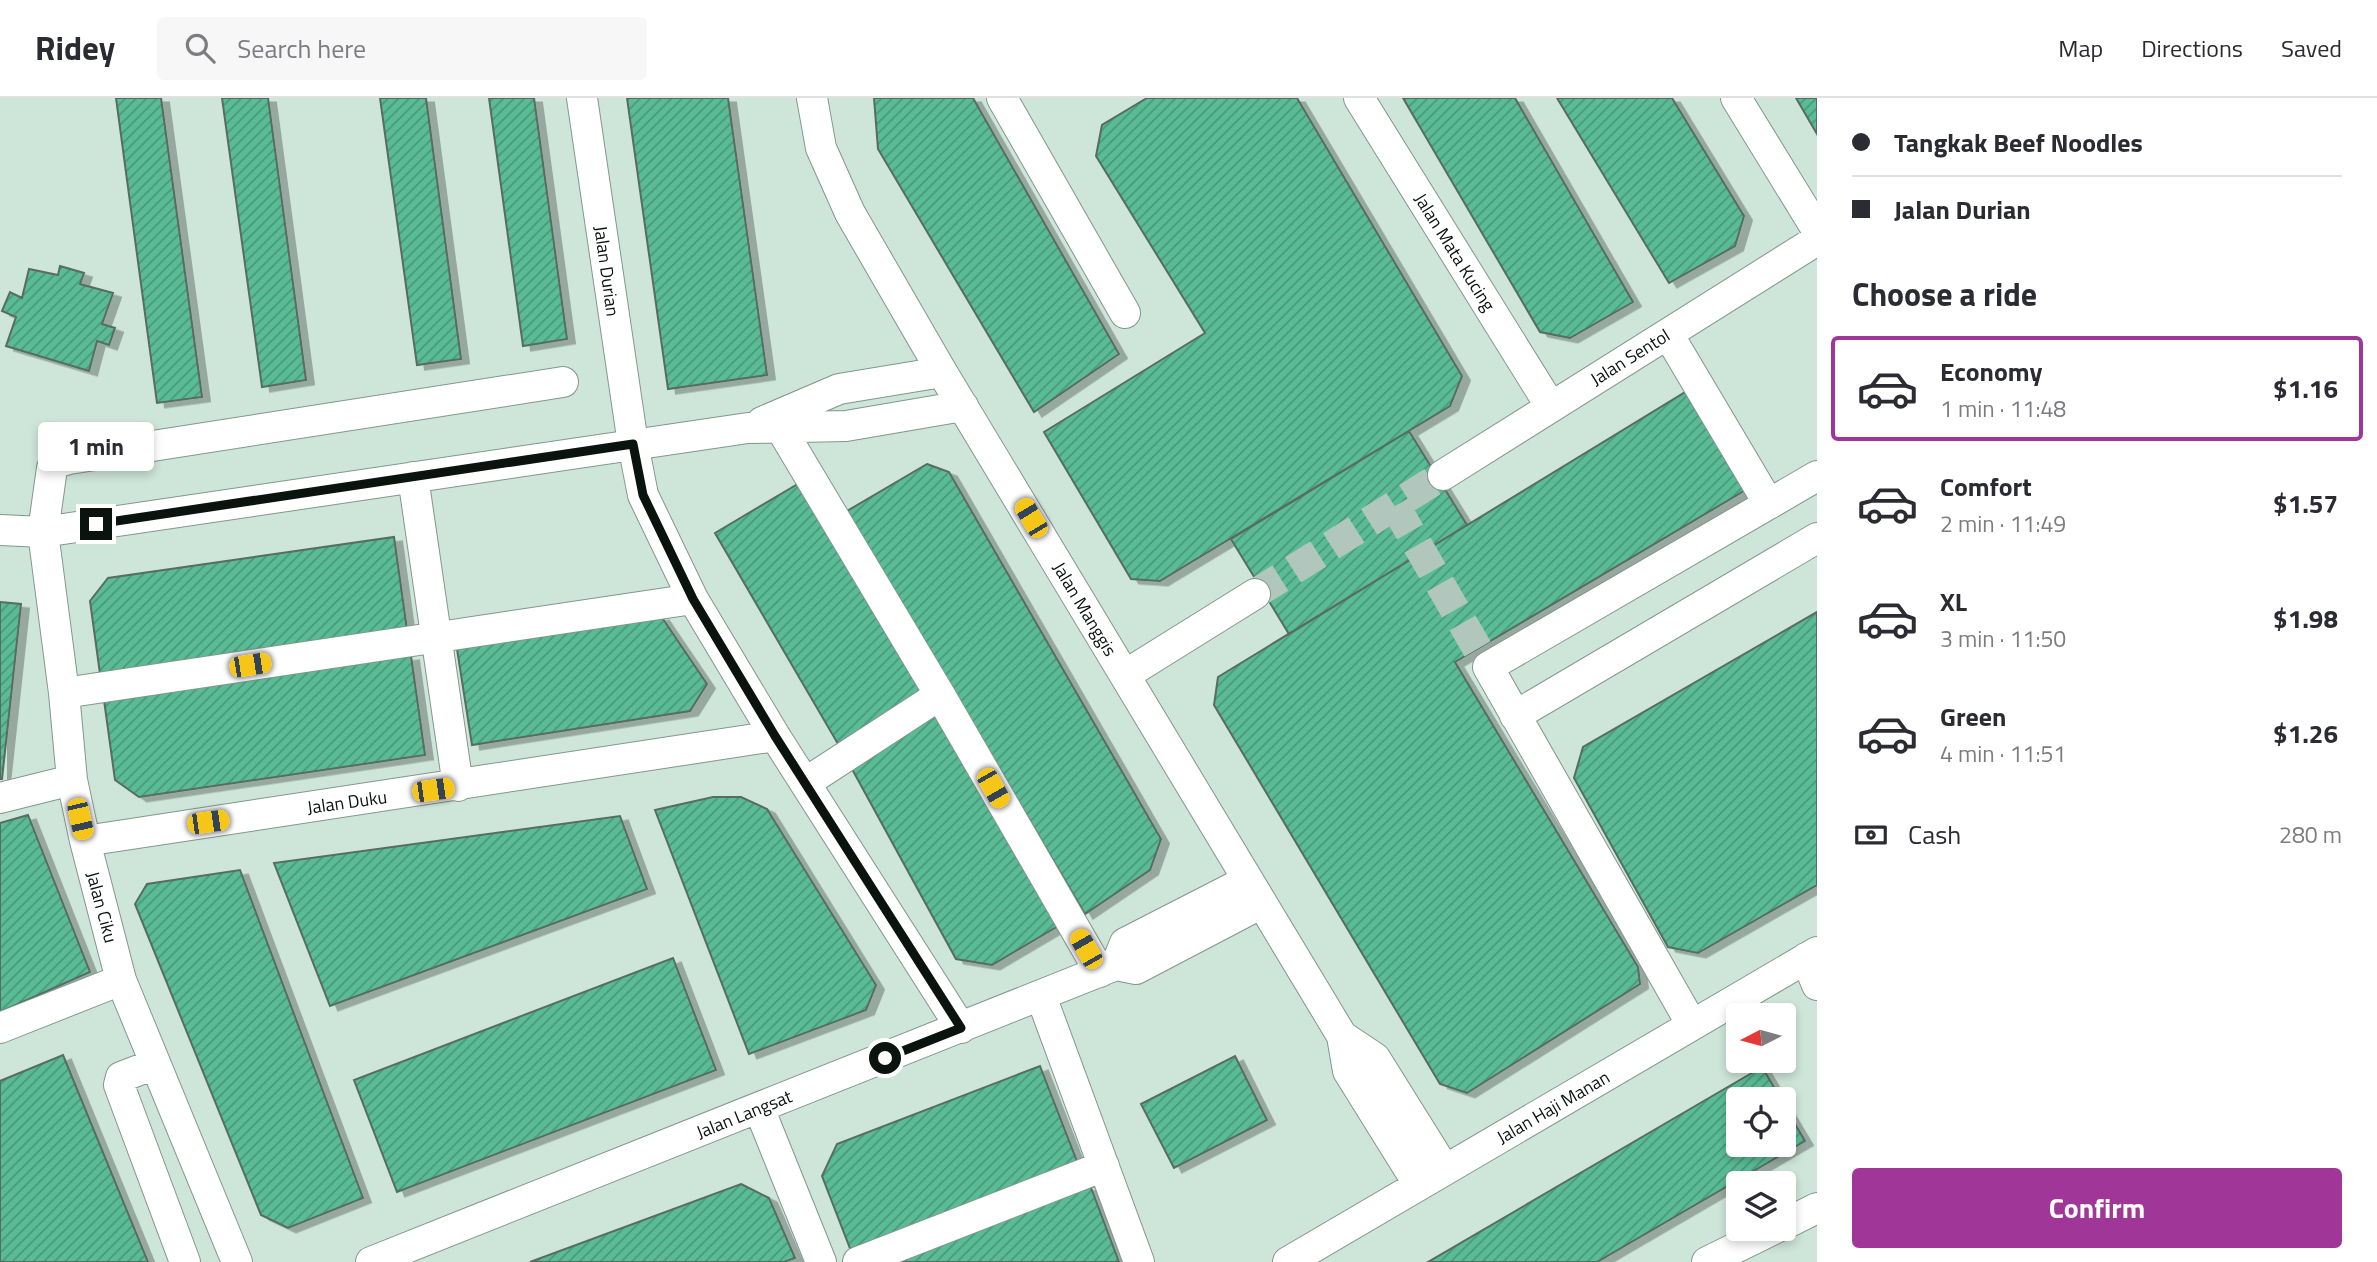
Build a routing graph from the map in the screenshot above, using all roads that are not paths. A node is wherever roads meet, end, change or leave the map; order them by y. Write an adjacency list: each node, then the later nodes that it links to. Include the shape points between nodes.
1 (582, 98): 16 (street, Jalan Durian)
2 (812, 98): 10 (street, Jalan Manggis, via 831,174)
3 (1002, 98): 8 (street)
4 (1359, 98): 13 (street, Jalan Mata Kucing)
5 (1736, 98): 6 (street)
6 (1817, 230)
7 (1817, 240): 9 (street, Jalan Sentol)
8 (1125, 313)
9 (1668, 334): 13 (street, Jalan Sentol); 20 (street)
10 (942, 372): 12 (street, Jalan Manggis); 15 (street, via 839,389)
11 (563, 382): 22 (street, Jalan Ciku, via 58,462 52,468)
12 (963, 406): 14 (street, via 846,426); 27 (street, Jalan Manggis)
13 (1551, 407): 17 (street, Jalan Sentol)
14 (780, 427): 15 (street); 29 (street)
15 (748, 428): 16 (street)
16 (633, 444): 19 (street); 25 (street, via 643,495)
17 (1443, 475)
18 (1817, 476): 20 (street)
19 (413, 477): 22 (street); 26 (street)
20 (1769, 504): 30 (street, via 1488,667)
21 (0, 530): 22 (street)
22 (43, 532): 28 (street, Jalan Ciku)
23 (1817, 538): 30 (street)
24 (1255, 594): 27 (street)
25 (693, 599): 26 (street); 31 (street)
26 (437, 637): 28 (street); 34 (street)
27 (1125, 676): 37 (street, Jalan Manggis)
28 (64, 693): 32 (street, Jalan Ciku)
29 (940, 695): 33 (street); 39 (street)
30 (1515, 716): 42 (street)
31 (775, 736): 33 (street); 34 (street, Jalan Duku)
32 (72, 780): 35 (street); 36 (street, Jalan Ciku)
33 (804, 783): 44 (street)
34 (458, 786): 36 (street, Jalan Duku)
35 (0, 797)
36 (85, 841): 40 (street, Jalan Ciku)
37 (1255, 891): 39 (street, Jalan Langsat, via 1136,969); 45 (street, Jalan Manggis)
38 (1813, 965): 42 (street, Jalan Haji Manan)
39 (1108, 969): 41 (street, Jalan Langsat)
40 (121, 980): 43 (street); 46 (street, Jalan Ciku)
41 (1041, 996): 44 (street, Jalan Langsat); 48 (street)
42 (1692, 1026): 49 (street, Jalan Haji Manan)
43 (0, 1028)
44 (961, 1028): 47 (street, Jalan Langsat)
45 (1342, 1036): 49 (street, via 1376,1058); 51 (street, via 1348,1071)
46 (156, 1064): 50 (street, Jalan Ciku); 52 (street, via 121,1077 119,1085)
47 (759, 1108): 56 (street, Jalan Langsat); 61 (street)
48 (1104, 1166): 62 (street); 63 (street)
49 (1445, 1170): 51 (street, Jalan Haji Manan)
50 (200, 1173): 52 (street); 59 (street, Jalan Ciku)
51 (1419, 1185): 64 (street, Jalan Haji Manan)
52 (157, 1188): 58 (street)
53 (1817, 1208): 54 (street)
54 (1796, 1218)
55 (1753, 1241): 57 (street)
56 (401, 1256): 60 (street, Jalan Langsat)
57 (1722, 1259)
58 (185, 1262)
59 (237, 1262)
60 (371, 1262)
61 (820, 1262)
62 (858, 1262)
63 (1139, 1262)
64 (1288, 1262)

